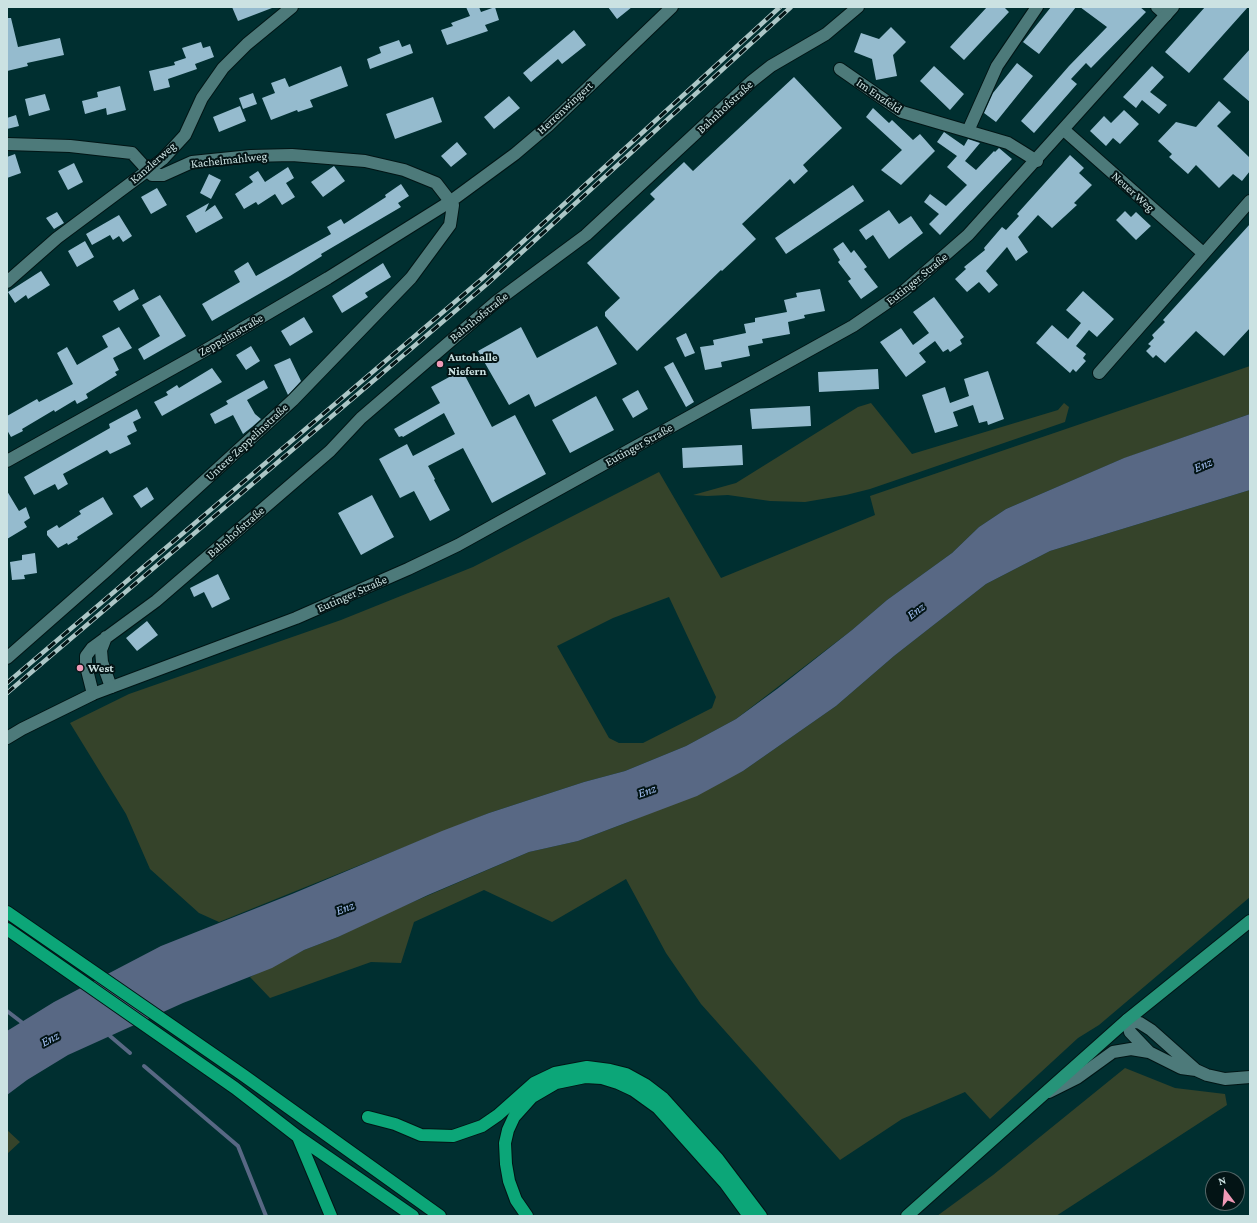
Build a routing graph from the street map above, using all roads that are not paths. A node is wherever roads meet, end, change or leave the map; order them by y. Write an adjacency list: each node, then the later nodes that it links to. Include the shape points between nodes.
1 (292, 7): 11 (street, Kanzlerweg, via 247,44 223,68 202,98 185,135)
2 (672, 7): 13 (street, Herrenwingert, via 548,126 510,159)
3 (858, 7): 18 (street, Bahnhofstraße, via 826,34 771,66 752,81 586,236 497,301 361,418 330,451 156,601)
4 (1037, 7): 8 (street, via 997,66)
5 (1165, 10): 7 (street, Eutinger Straße)
6 (840, 69): 8 (street, Im Enzfeld, via 902,112)
7 (1064, 130): 10 (street, Eutinger Straße); 14 (street, Neuer Weg)
8 (968, 131): 10 (street, Im Enzfeld, via 1008,143)
9 (7, 144): 11 (street, via 70,146 132,153)
10 (1037, 161): 20 (street, Eutinger Straße, via 953,250 904,291 853,326 465,541 408,569 296,618)
11 (148, 170): 13 (street, Kachelmahlweg, via 152,175 163,175 192,162 251,156 292,155 365,161 404,170 436,183); 15 (street, Kanzlerweg, via 57,238)
12 (1250, 200): 14 (street)
13 (451, 201): 17 (street, Zeppelinstraße, via 256,320); 19 (street, Untere Zeppelinstraße, via 453,205 450,225 411,278 298,394 107,570)
14 (1203, 253): 16 (street)
15 (7, 282)
16 (1099, 373)
17 (7, 461)
18 (106, 637): 20 (street, via 101,650 102,662); 21 (street, Bahnhofstraße, via 86,656)
19 (7, 658)
20 (111, 687): 21 (street, Eutinger Straße)
21 (93, 694): 22 (street, Eutinger Straße, via 22,728)
22 (7, 738)
23 (7, 912): 35 (highway, via 243,1075)
24 (1250, 921): 26 (main road)
25 (7, 929): 32 (highway, via 236,1088)
26 (1127, 1020): 27 (street, via 1130,1032); 28 (street, via 1140,1022); 30 (main road)
27 (1149, 1052): 28 (street, via 1181,1068); 30 (street, via 1131,1049 1112,1052 1078,1078)
28 (1196, 1070): 29 (street, via 1225,1079)
29 (1250, 1076)
30 (1040, 1096): 39 (main road)
31 (368, 1117): 38 (highway, via 421,1134 453,1136 482,1126 534,1083 555,1073 587,1067 615,1071 646,1085 677,1111 718,1159)
32 (297, 1136): 33 (highway); 34 (highway)
33 (331, 1216)
34 (413, 1216)
35 (440, 1216)
36 (527, 1216): 37 (highway, via 516,1200 509,1181 506,1164 508,1130 514,1118 532,1097 556,1083 585,1077 602,1078 618,1083 633,1090 658,1108 725,1183)
37 (749, 1216)
38 (761, 1216)
39 (907, 1216)

